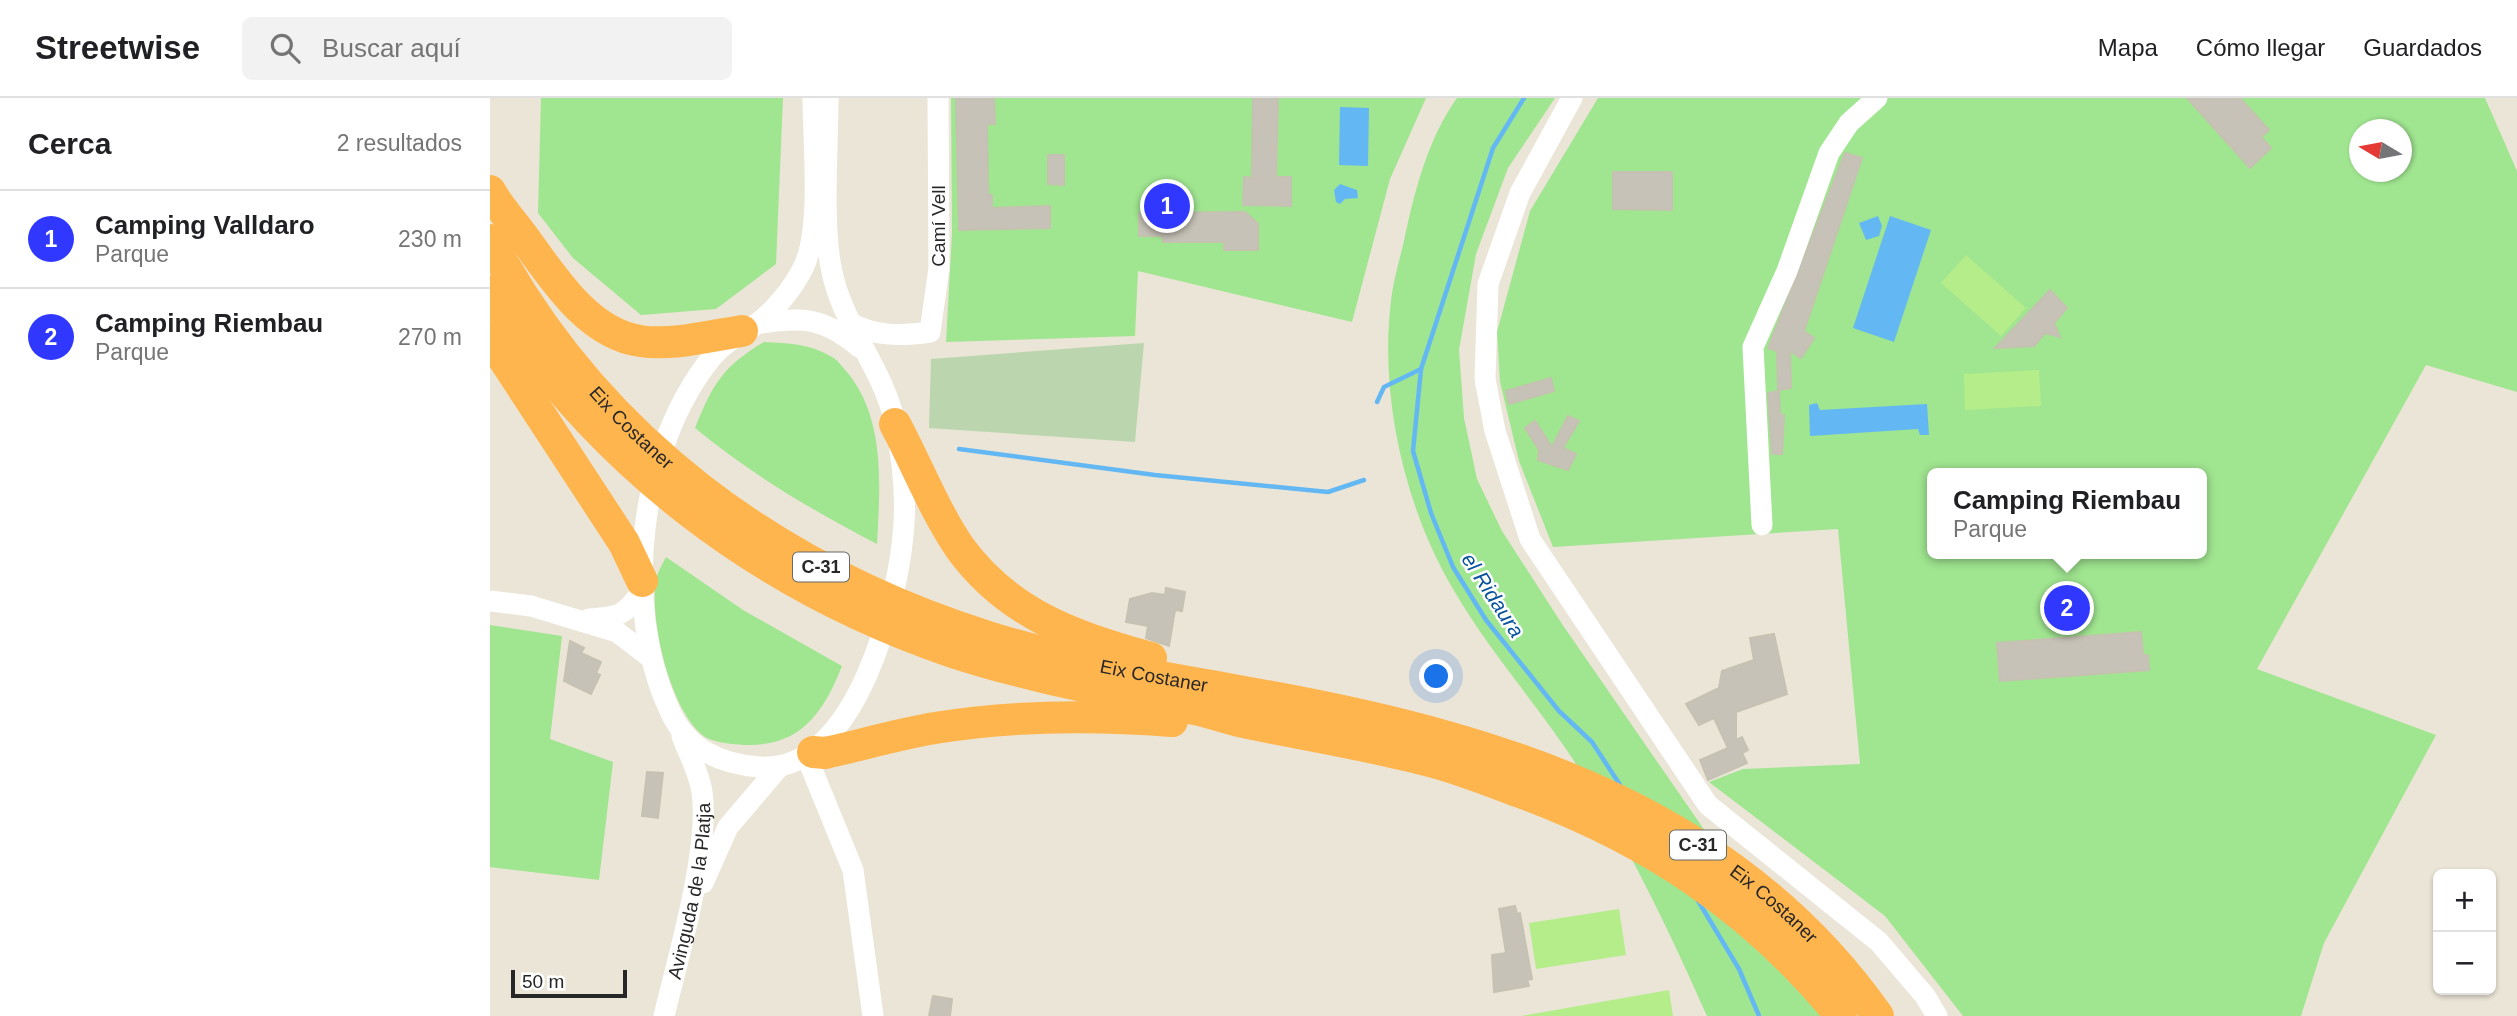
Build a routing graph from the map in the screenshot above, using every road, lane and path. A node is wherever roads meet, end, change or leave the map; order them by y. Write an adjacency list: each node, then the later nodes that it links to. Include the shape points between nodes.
1 (813, 98): 10 (street, Avinguda de la Platja, via 813,231 805,264 774,308)
2 (828, 98): 9 (street, via 830,262)
3 (939, 98): 11 (street, Camí Vell, via 939,268 930,332)
4 (1572, 98): 33 (street, via 1520,193 1488,284 1485,379 1495,431 1530,539 1708,805 1879,942)
5 (1877, 98): 17 (street, via 1849,123 1829,153 1787,271 1753,347)
6 (490, 191): 10 (highway, via 556,281 586,313 613,330 637,341 660,342)
7 (490, 240): 22 (highway, Eix Costaner / C-31, via 546,330 628,426 706,495 796,553 910,610 992,638 1103,667)
8 (490, 291): 16 (highway, Eix Costaner / C-31, via 537,362)
9 (849, 322): 11 (street, via 865,332); 13 (street)
10 (749, 328): 13 (street, via 789,318 810,320 826,324); 16 (street, Avinguda de la Platja, via 712,357 680,411)
11 (909, 335): 14 (street, Camí Vell, via 893,343 882,356)
12 (490, 338): 18 (highway, via 624,543)
13 (863, 350): 14 (street)
14 (881, 381): 15 (street)
15 (895, 424): 22 (highway, via 960,547 985,579 1021,607 1045,623); 25 (street, via 905,487 901,559 889,615 870,667 844,715)
16 (654, 484): 18 (street, Avinguda de la Platja, via 644,536); 23 (highway, Eix Costaner / C-31, via 693,516 790,580 906,634 1034,675)
17 (1762, 525)
18 (642, 586): 20 (street, via 627,610 614,618); 21 (street, Avinguda de la Platja)
19 (490, 601): 20 (street)
20 (580, 619): 21 (street, via 628,638)
21 (651, 658): 24 (street, Avinguda de la Platja)
22 (1272, 697): 32 (highway, Eix Costaner / C-31, via 1426,730 1538,765 1658,820 1743,874 1783,907 1835,960)
23 (1238, 720): 25 (highway, via 1007,719 935,727); 31 (highway, Eix Costaner / C-31, via 1430,761 1558,806 1647,849 1727,902 1811,979)
24 (678, 728): 26 (street, via 695,746 725,761); 28 (street, Avinguda de la Platja, via 702,795 699,848)
25 (810, 753): 26 (street); 27 (street)
26 (781, 766): 27 (street, via 800,778); 28 (street, via 728,827 710,862)
27 (841, 838): 30 (street, via 859,900)
28 (682, 941): 29 (street, Avinguda de la Platja)
29 (664, 1016)
30 (873, 1016)
31 (1841, 1016)
32 (1878, 1016)
33 (1937, 1016)

